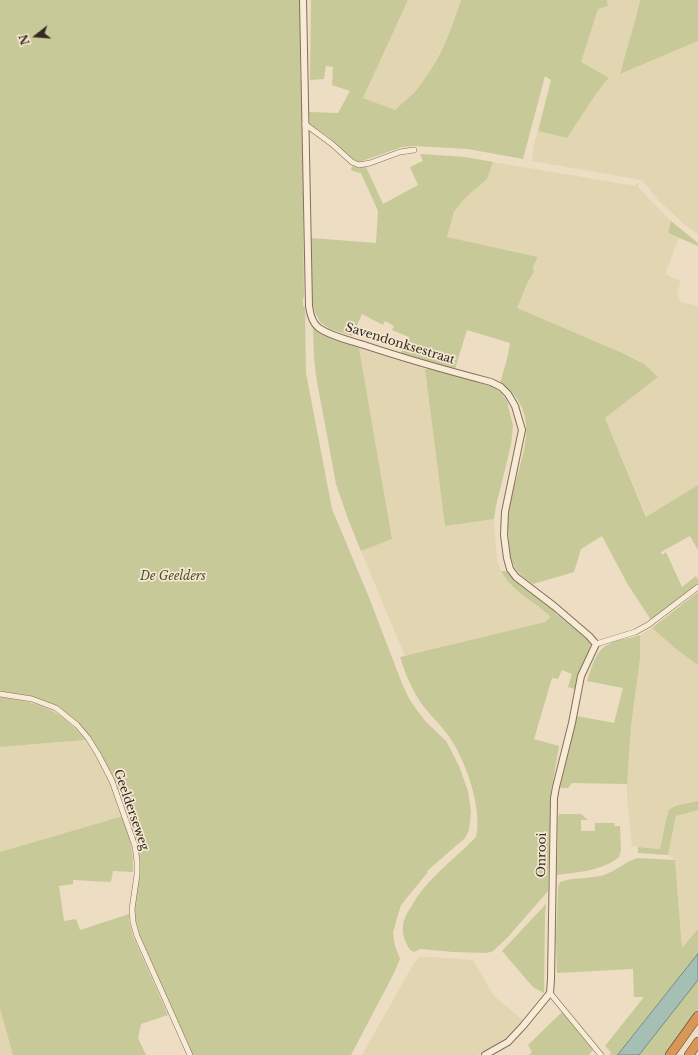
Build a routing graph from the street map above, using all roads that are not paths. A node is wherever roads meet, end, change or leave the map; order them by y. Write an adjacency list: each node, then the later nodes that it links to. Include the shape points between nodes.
1 (304, 0): 2 (street, Savendonksestraat)
2 (305, 124): 3 (street, via 354,164 365,164); 5 (street, Savendonksestraat, via 309,306 312,319 317,327 331,334 409,360 491,382 508,394 515,406 522,430 505,512 504,535 510,569 516,577 554,606)
3 (414, 150)
4 (698, 587): 5 (street, via 648,625 635,632)
5 (596, 644): 7 (street, Onrooi, via 582,676 554,798)
6 (0, 694): 10 (street, Geelderseweg, via 32,699 56,708 77,725 98,754 112,781 135,846 138,861 132,922)
7 (550, 993): 11 (street, via 508,1042); 12 (street)
8 (698, 1016): 13 (highway)
9 (698, 1042): 14 (highway)
10 (190, 1055)
11 (485, 1055)
12 (601, 1055)
13 (670, 1055)
14 (689, 1055)

